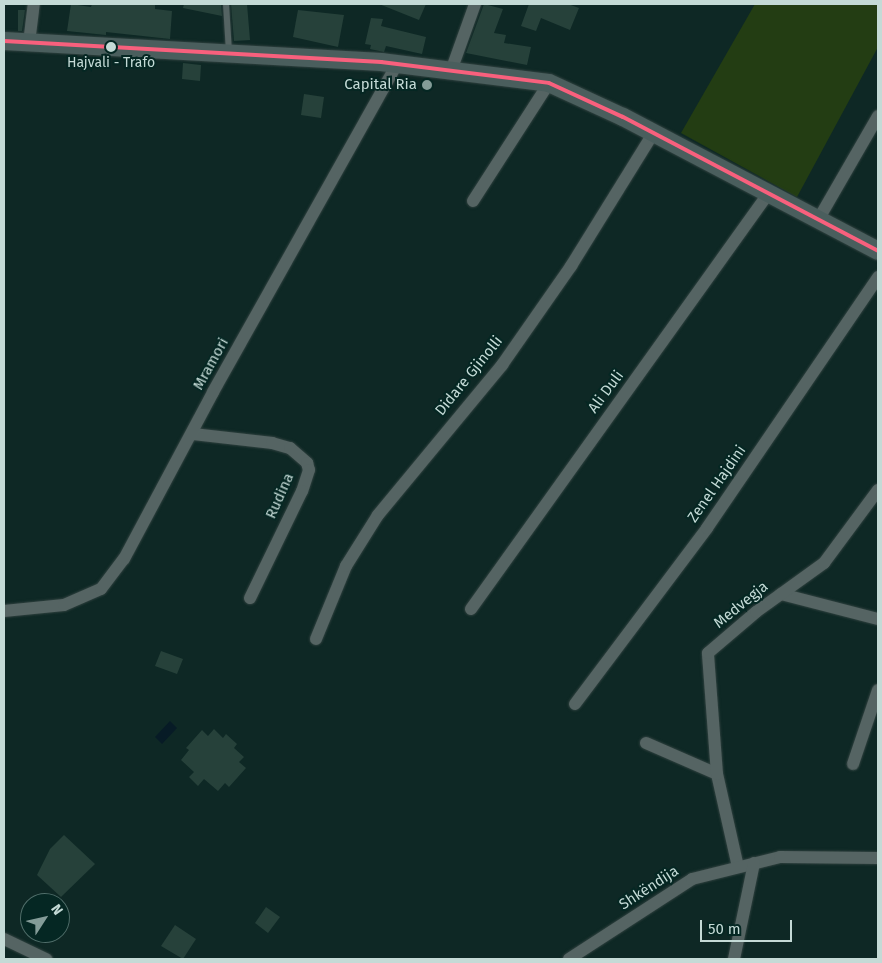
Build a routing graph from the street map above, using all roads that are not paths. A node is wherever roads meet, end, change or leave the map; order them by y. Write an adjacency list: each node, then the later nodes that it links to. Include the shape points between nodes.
1 (34, 4): 5 (street)
2 (226, 4): 6 (lane)
3 (475, 4): 8 (street)
4 (4, 41): 5 (street)
5 (29, 43): 6 (street)
6 (229, 54): 7 (street)
7 (397, 64): 8 (street); 17 (street, Mramori, via 213,392)
8 (451, 71): 9 (street)
9 (549, 83): 11 (street); 13 (street)
10 (878, 116): 14 (street)
11 (654, 134): 12 (street); 24 (street, Didare Gjinolli, via 571,266 502,365 378,515 346,566)
12 (768, 194): 14 (street); 21 (street, Ali Duli)
13 (473, 201)
14 (818, 220): 15 (street)
15 (878, 252)
16 (878, 277): 26 (street, Zenel Hajdini, via 707,528)
17 (193, 434): 20 (street, Rudina, via 272,443 290,448 307,462 309,470 302,491); 22 (street, Mramori, via 124,559 101,589 64,605)
18 (877, 493): 19 (street, Medvegja, via 824,563)
19 (781, 594): 23 (street); 29 (street, Medvegja, via 708,653)
20 (250, 598)
21 (471, 609)
22 (4, 611)
23 (878, 619)
24 (316, 639)
25 (878, 690): 28 (street)
26 (575, 704)
27 (646, 743): 29 (street)
28 (853, 764)
29 (717, 774): 32 (street, Medvegja)
30 (878, 858): 31 (street, Shkëndija, via 780,857)
31 (754, 863): 32 (street, Shkëndija); 36 (street)
32 (738, 867): 35 (street, Shkëndija, via 692,879)
33 (4, 939): 34 (street)
34 (46, 959)
35 (569, 959)
36 (734, 959)

